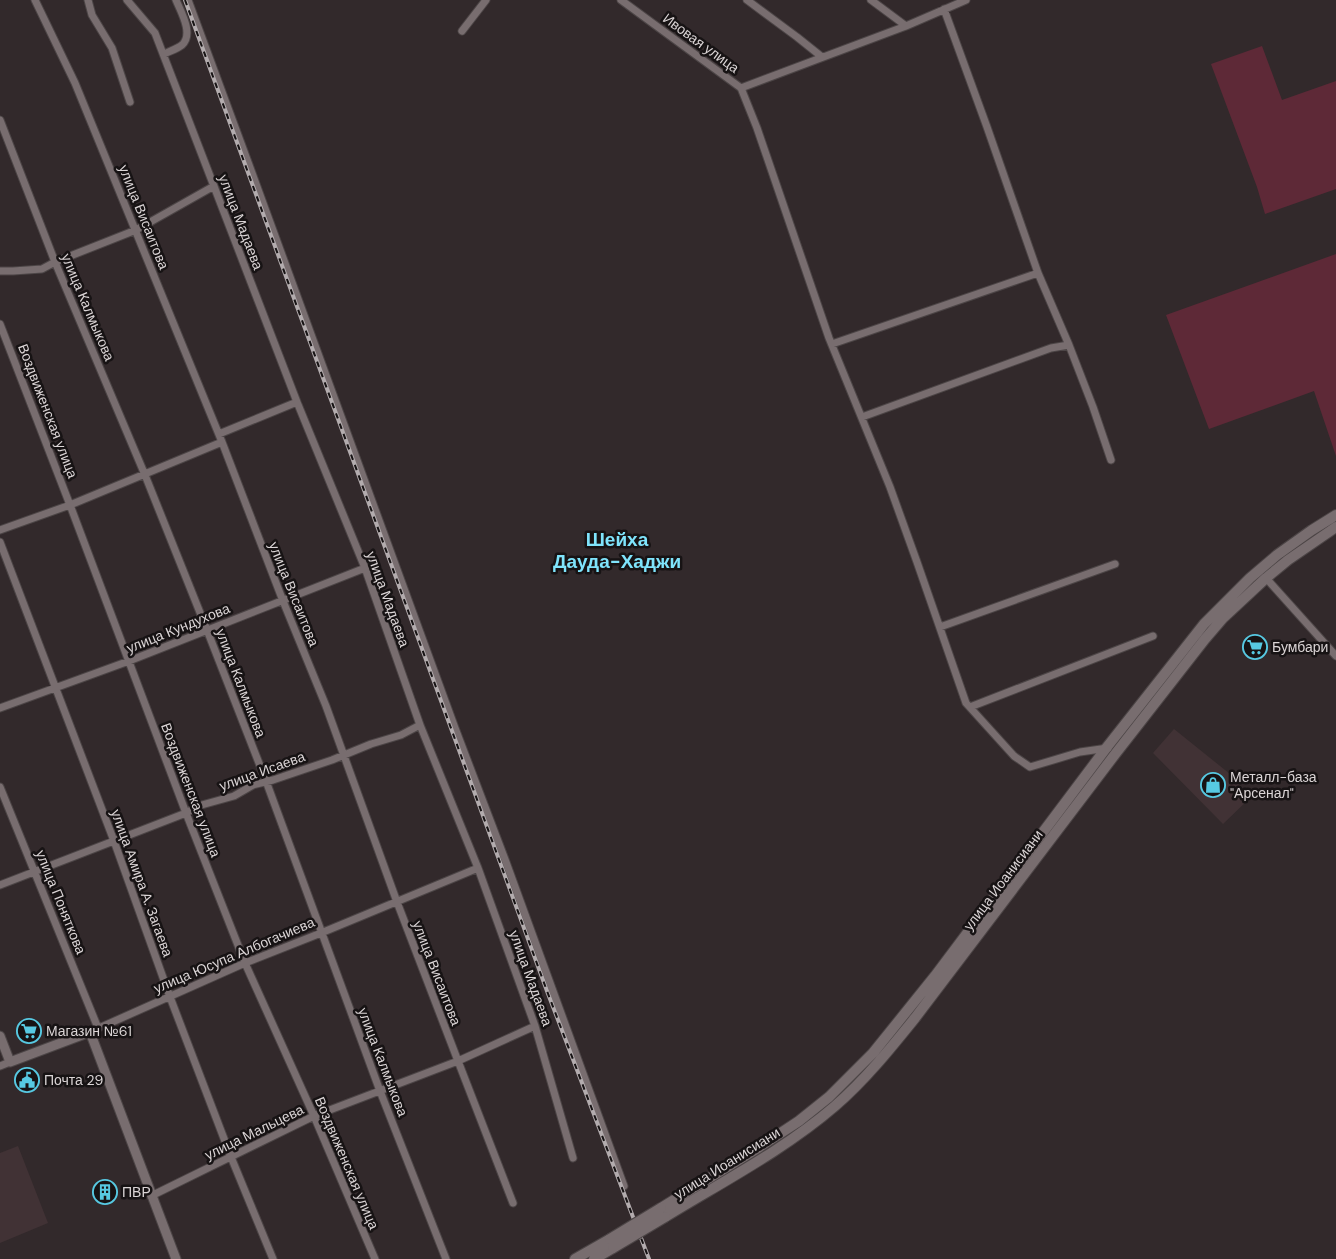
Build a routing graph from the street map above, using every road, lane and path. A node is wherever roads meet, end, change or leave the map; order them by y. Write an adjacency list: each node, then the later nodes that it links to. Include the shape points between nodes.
1 (35, 0): 20 (street, улица Висаитова, via 75,83)
2 (88, 0): 17 (street, via 92,15 112,48)
3 (127, 0): 14 (street, улица Мадаева, via 155,33)
4 (176, 0): 14 (street, via 187,31 186,40)
5 (188, 0): 73 (street)
6 (486, 0): 13 (street)
7 (622, 0): 16 (street, Ивовая улица)
8 (746, 0): 15 (street)
9 (871, 0): 12 (street)
10 (966, 0): 11 (street)
11 (944, 9): 12 (street); 23 (street)
12 (906, 26): 15 (street)
13 (462, 31)
14 (164, 54): 19 (street, улица Мадаева)
15 (822, 57): 16 (street)
16 (741, 88): 25 (street)
17 (130, 102)
18 (0, 120): 21 (street, улица Калмыкова)
19 (214, 186): 20 (street); 27 (street, улица Мадаева)
20 (136, 230): 21 (street); 29 (street, улица Висаитова)
21 (55, 262): 22 (street, via 42,269); 31 (street, улица Калмыкова)
22 (0, 270)
23 (1038, 273): 25 (street); 26 (street)
24 (0, 324): 32 (street, Воздвиженская улица)
25 (832, 344): 28 (street)
26 (1069, 345): 28 (street, via 1051,348); 30 (street)
27 (297, 402): 29 (street); 38 (street, улица Мадаева)
28 (862, 417): 41 (street)
29 (220, 438): 31 (street); 40 (street, улица Висаитова)
30 (1111, 460)
31 (145, 475): 32 (street); 42 (street, улица Калмыкова)
32 (70, 505): 35 (street); 45 (street, Воздвиженская улица)
33 (1336, 516): 50 (main road, via 1277,554 1223,603 1204,624)
34 (1336, 528): 39 (main road)
35 (0, 530)
36 (0, 542): 46 (street, улица Амира А. Загаева)
37 (1115, 564): 41 (street)
38 (365, 568): 40 (street, улица Кундухова); 49 (street, улица Мадаева)
39 (1266, 578): 44 (street); 50 (main road, via 1223,618)
40 (283, 601): 42 (street, улица Кундухова); 51 (street, улица Висаитова)
41 (940, 627): 47 (street)
42 (207, 630): 45 (street, улица Кундухова); 52 (street, улица Калмыкова)
43 (1153, 636): 47 (street)
44 (1336, 656)
45 (128, 661): 46 (street, улица Кундухова); 54 (street, Воздвиженская улица)
46 (56, 687): 48 (street, улица Кундухова); 55 (street, улица Амира А. Загаева)
47 (970, 707): 50 (street, via 1014,756 1030,767 1080,752)
48 (0, 708)
49 (420, 725): 51 (street, улица Исаева); 56 (street, улица Мадаева)
50 (1112, 750): 76 (main road, bridge, via 873,1053 829,1097 799,1121)
51 (344, 755): 52 (street, улица Исаева); 59 (street, улица Висаитова)
52 (266, 781): 54 (street, улица Исаева); 60 (street, улица Калмыкова)
53 (0, 787): 57 (street, улица Поняткова)
54 (186, 813): 55 (street, улица Исаева); 61 (street, Воздвиженская улица)
55 (114, 841): 57 (street, улица Исаева); 62 (street, улица Амира А. Загаева)
56 (478, 868): 59 (street, улица Юсупа Албогачиева); 63 (street, улица Мадаева)
57 (33, 871): 58 (street, улица Исаева); 64 (street, улица Поняткова)
58 (0, 885)
59 (397, 902): 60 (street, улица Юсупа Албогачиева); 66 (street, улица Висаитова)
60 (321, 933): 61 (street, улица Юсупа Албогачиева); 69 (street, улица Калмыкова)
61 (245, 964): 62 (street, улица Юсупа Албогачиева); 70 (street, Воздвиженская улица)
62 (170, 997): 64 (street, улица Юсупа Албогачиева); 71 (street, улица Амира А. Загаева)
63 (535, 1026): 66 (street, улица Мальцева); 72 (street, улица Мадаева)
64 (94, 1030): 67 (street, улица Юсупа Албогачиева); 74 (street, улица Поняткова)
65 (0, 1036): 67 (street)
66 (458, 1061): 69 (street, улица Мальцева); 75 (street, улица Висаитова)
67 (10, 1062): 68 (street, улица Юсупа Албогачиева)
68 (0, 1066)
69 (380, 1091): 70 (street, улица Мальцева); 80 (street, улица Калмыкова)
70 (314, 1116): 71 (street, улица Мальцева); 79 (street, Воздвиженская улица)
71 (231, 1157): 74 (street, улица Мальцева); 78 (street, улица Амира А. Загаева)
72 (573, 1158)
73 (624, 1186)
74 (151, 1196): 77 (street, улица Поняткова)
75 (514, 1203)
76 (612, 1243): 81 (main road); 82 (main road)
77 (176, 1259)
78 (273, 1259)
79 (375, 1259)
80 (446, 1259)
81 (575, 1259)
82 (594, 1259)

